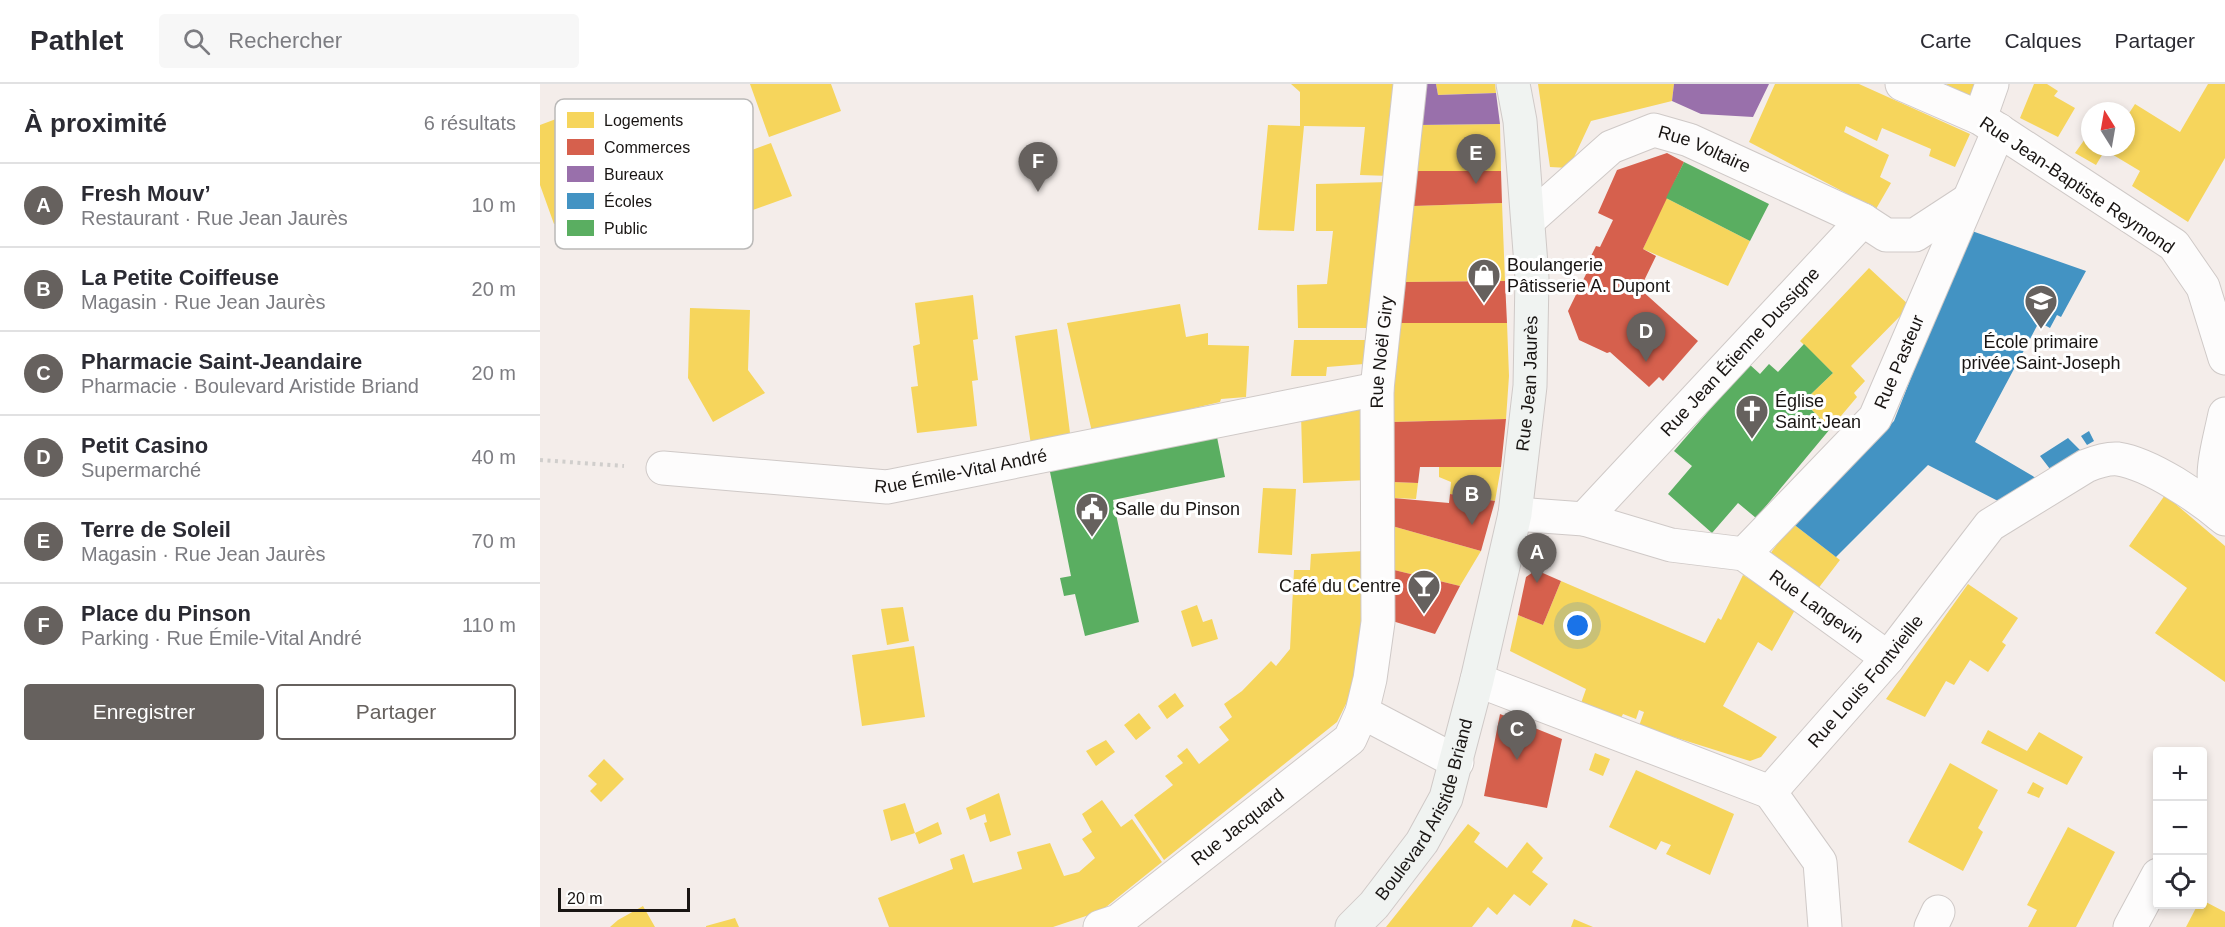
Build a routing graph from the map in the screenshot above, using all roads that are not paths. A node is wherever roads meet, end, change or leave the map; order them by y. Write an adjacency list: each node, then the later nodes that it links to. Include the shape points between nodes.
1 (1410, 84): 10 (street, Rue Noël Giry)
2 (1513, 84): 7 (main road, Rue Jean Jaurès)
3 (1902, 84): 5 (street, Rue Jean-Baptiste Reymond)
4 (1992, 84): 5 (street, Rue Pasteur)
5 (1990, 124): 6 (street, Rue Pasteur); 9 (street, Rue Jean-Baptiste Reymond, via 2174,245 2203,287)
6 (1967, 201): 8 (street, via 1915,235 1886,235); 16 (street, Rue Pasteur, via 1875,418)
7 (1529, 220): 8 (street, Rue Voltaire, via 1611,147 1654,130 1689,141); 13 (main road, Rue Jean Jaurès, via 1530,386)
8 (1863, 220): 15 (street, Rue Jean Étienne Dussigne)
9 (2225, 358)
10 (1377, 388): 12 (street, Rue Émile-Vital André, via 886,488); 19 (street, Rue Noël Giry, via 1378,622)
11 (2225, 414): 14 (street, via 2214,457 2212,485)
12 (663, 468)
13 (1515, 514): 15 (street); 18 (main road, Rue Jean Jaurès)
14 (2222, 517): 17 (street, Rue Louis Fontvieille, via 2139,466 2118,459 2086,466 1990,525)
15 (1584, 519): 16 (street, via 1671,545)
16 (1744, 554): 17 (street, Rue Langevin)
17 (1888, 658): 21 (street, Rue Louis Fontvieille)
18 (1478, 680): 20 (main road, Boulevard Aristide Briand); 21 (street)
19 (1362, 712): 20 (street); 23 (street, Rue Jacquard, via 1350,739 1118,921)
20 (1456, 762): 24 (main road, Boulevard Aristide Briand, via 1446,798 1422,842)
21 (1770, 792): 25 (street, via 1820,862)
22 (2153, 883): 26 (street)
23 (1100, 927)
24 (1352, 927)
25 (1825, 927)
26 (2130, 927)

